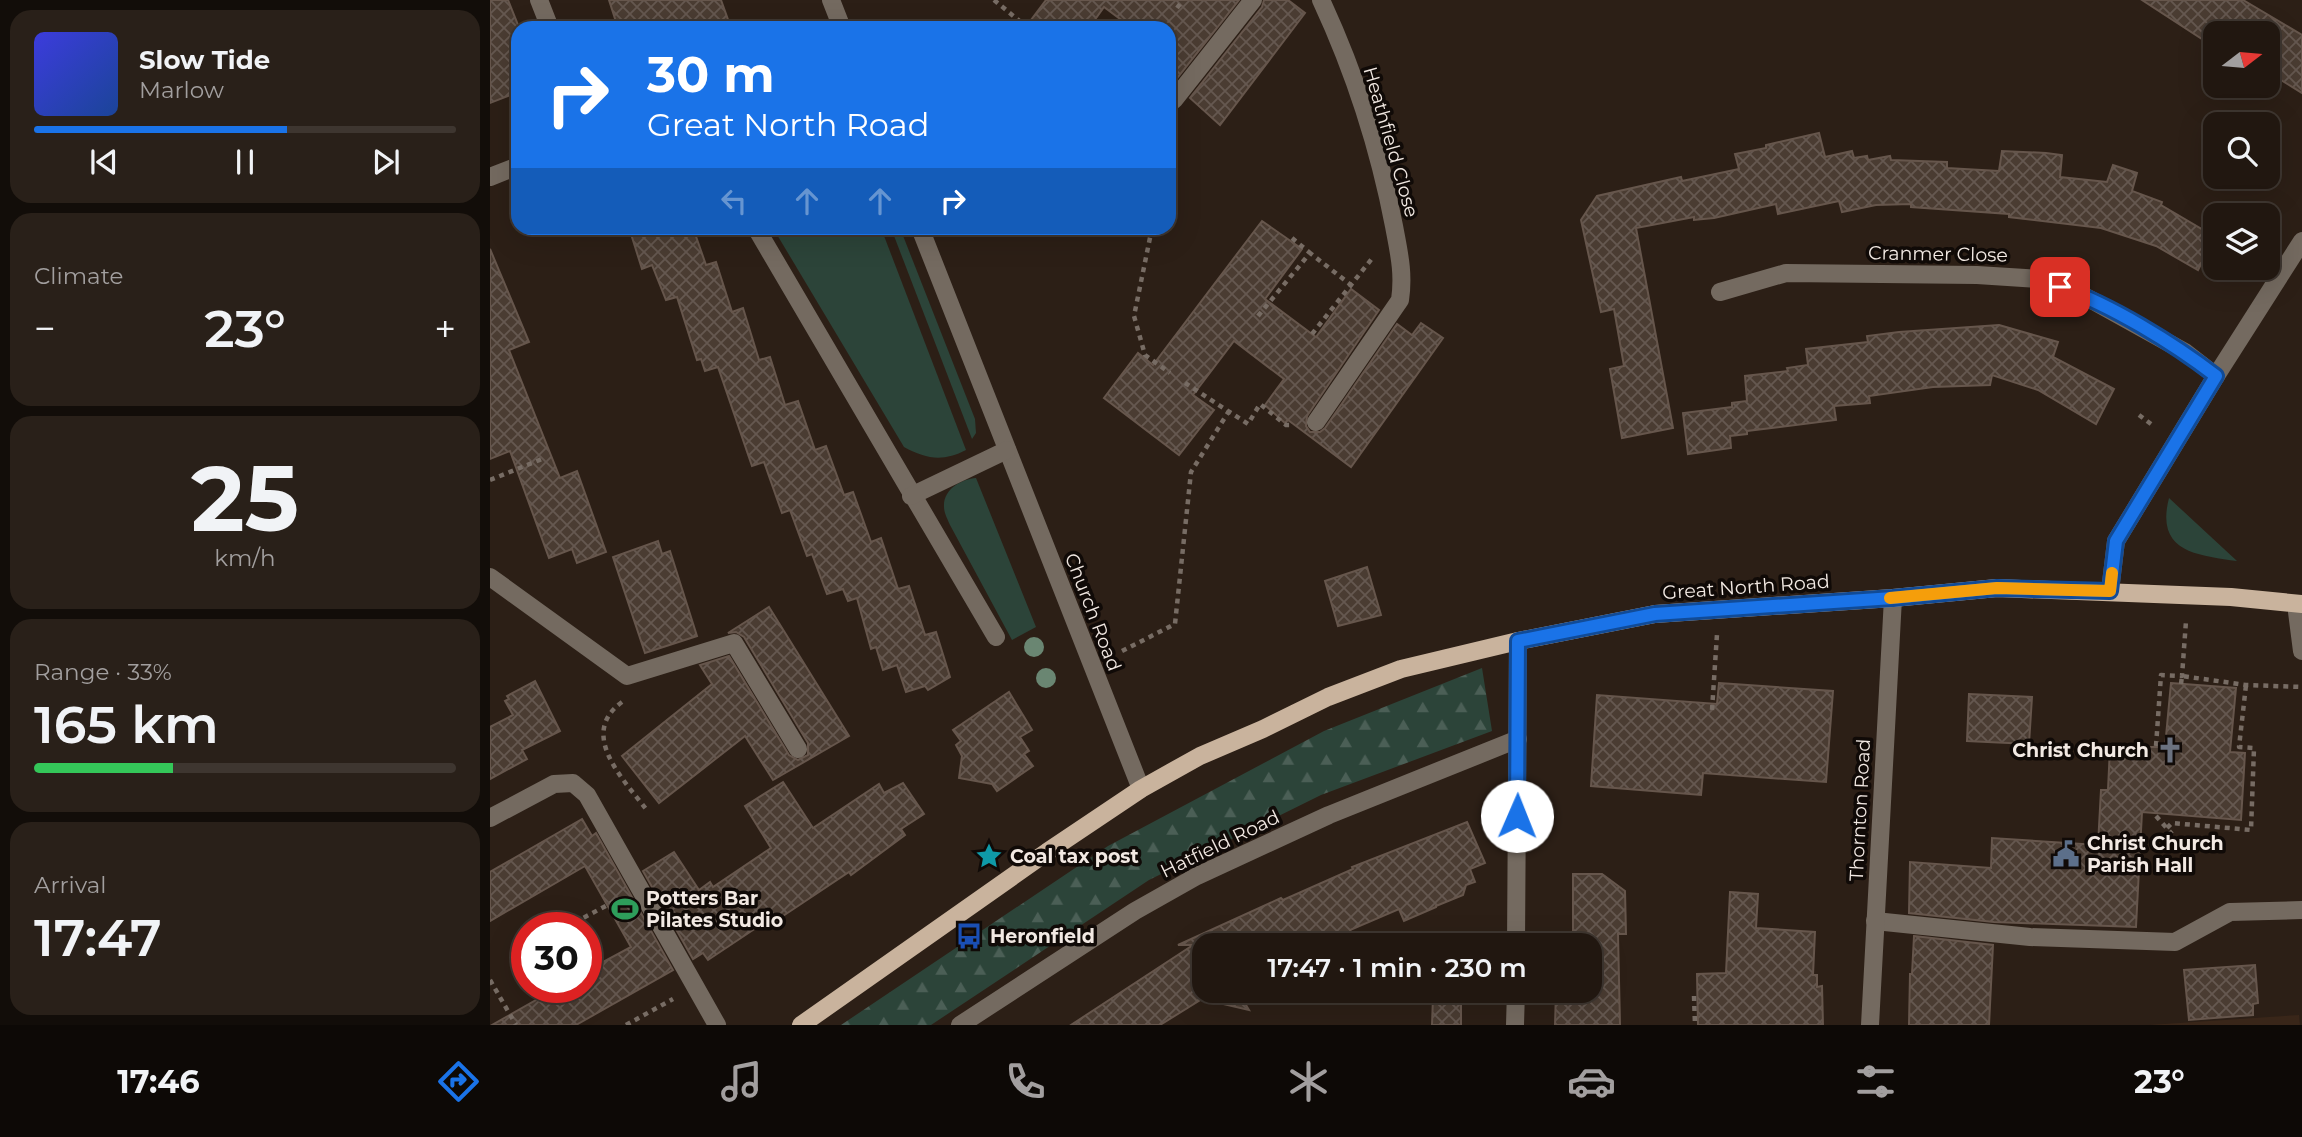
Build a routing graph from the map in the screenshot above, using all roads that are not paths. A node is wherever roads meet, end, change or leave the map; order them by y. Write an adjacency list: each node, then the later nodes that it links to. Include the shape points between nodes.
1 (540, 0): 5 (street)
2 (1253, 0): 7 (street)
3 (1321, 0): 16 (street, Heathfield Close, via 1341,44 1374,144 1403,279 1399,300)
4 (836, 2): 6 (street)
5 (548, 21)
6 (840, 21)
7 (1176, 97)
8 (511, 169): 9 (street)
9 (490, 177)
10 (760, 235): 18 (street)
11 (923, 235): 17 (street, Church Road)
12 (2302, 241): 13 (street)
13 (2295, 265): 15 (street)
14 (1720, 292): 15 (street, Cranmer Close, via 1786,273 2040,279 2086,297 2185,352)
15 (2216, 376): 20 (street, via 2116,541)
16 (1316, 422)
17 (1007, 450): 18 (street); 28 (street, Church Road)
18 (911, 496): 23 (street)
19 (490, 577): 27 (street, via 627,676 734,643)
20 (2110, 591): 21 (main road, Great North Road, via 1997,588); 22 (main road, Great North Road)
21 (1893, 598): 24 (main road, Great North Road, via 1655,614); 31 (street, Thornton Road)
22 (2299, 604): 25 (street)
23 (996, 637)
24 (1518, 641): 26 (street); 28 (main road, Great North Road, via 1401,669 1328,697 1200,756)
25 (2302, 651)
26 (1518, 739): 32 (street); 36 (street, Hatfield Road, via 1329,815 1197,876)
27 (798, 749)
28 (1141, 789): 35 (main road)
29 (490, 818): 34 (street, via 554,784 573,783 587,795)
30 (2302, 910): 31 (street, via 2230,912 2175,942 2030,937)
31 (1875, 921): 38 (street, Thornton Road)
32 (1516, 933)
33 (1516, 1003): 37 (street)
34 (717, 1025)
35 (801, 1025)
36 (960, 1025)
37 (1515, 1025)
38 (1870, 1025)

